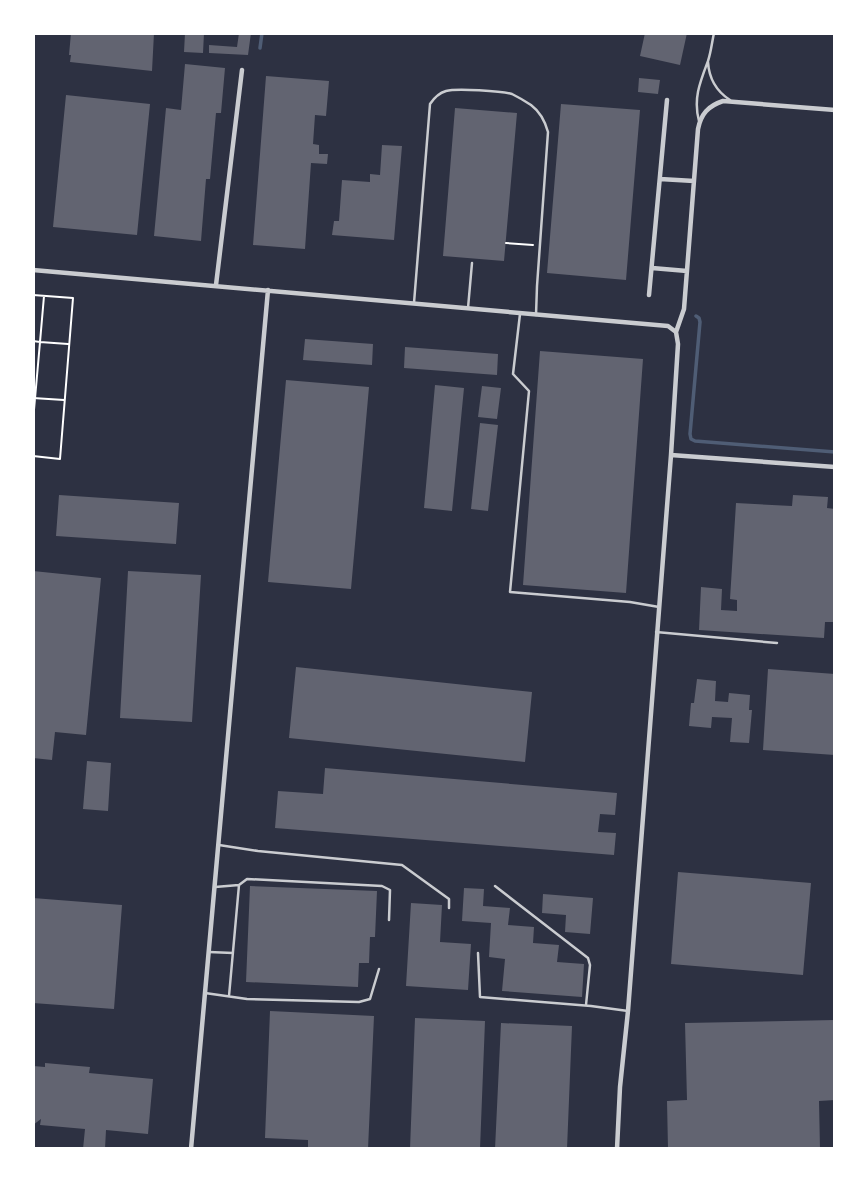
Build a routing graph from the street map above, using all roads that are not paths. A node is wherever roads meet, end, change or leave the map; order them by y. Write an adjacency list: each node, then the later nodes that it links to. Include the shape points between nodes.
1 (714, 33): 2 (lane)
2 (708, 59): 5 (lane, via 713,83); 7 (lane, via 697,94)
3 (242, 70): 14 (street)
4 (667, 100): 8 (street)
5 (731, 101): 6 (street); 7 (street, via 708,108)
6 (835, 110)
7 (699, 122): 9 (street)
8 (660, 179): 9 (street); 11 (street)
9 (694, 181): 13 (street)
10 (472, 263): 18 (lane)
11 (652, 268): 13 (street); 16 (street)
12 (33, 270): 14 (street)
13 (687, 271): 21 (street, via 684,309)
14 (216, 285): 15 (street)
15 (268, 290): 17 (street); 27 (street)
16 (649, 295)
17 (414, 303): 18 (street); 20 (lane, via 430,104 445,91 456,89 509,93 537,110 548,132)
18 (468, 308): 19 (street)
19 (520, 313): 20 (street); 24 (lane, via 513,374 528,391 510,592)
20 (536, 315): 21 (street, via 668,326)
21 (676, 332): 22 (street)
22 (671, 455): 23 (street); 24 (street)
23 (835, 467)
24 (659, 607): 25 (street)
25 (656, 632): 26 (lane); 40 (street)
26 (777, 643)
27 (219, 845): 29 (street); 31 (lane, via 401,865 449,899)
28 (239, 885): 29 (lane); 32 (lane, via 247,879 382,886 390,890); 34 (lane)
29 (215, 887): 33 (street)
30 (495, 887): 39 (lane, via 588,958)
31 (449, 908)
32 (389, 920)
33 (209, 952): 34 (lane); 37 (street)
34 (233, 953): 38 (lane)
35 (478, 953): 39 (lane, via 480,997)
36 (379, 969): 38 (lane, via 370,999 359,1002)
37 (205, 993): 38 (lane); 41 (street)
38 (229, 996)
39 (586, 1006): 40 (lane)
40 (628, 1011): 42 (street)
41 (191, 1149)
42 (617, 1149)

